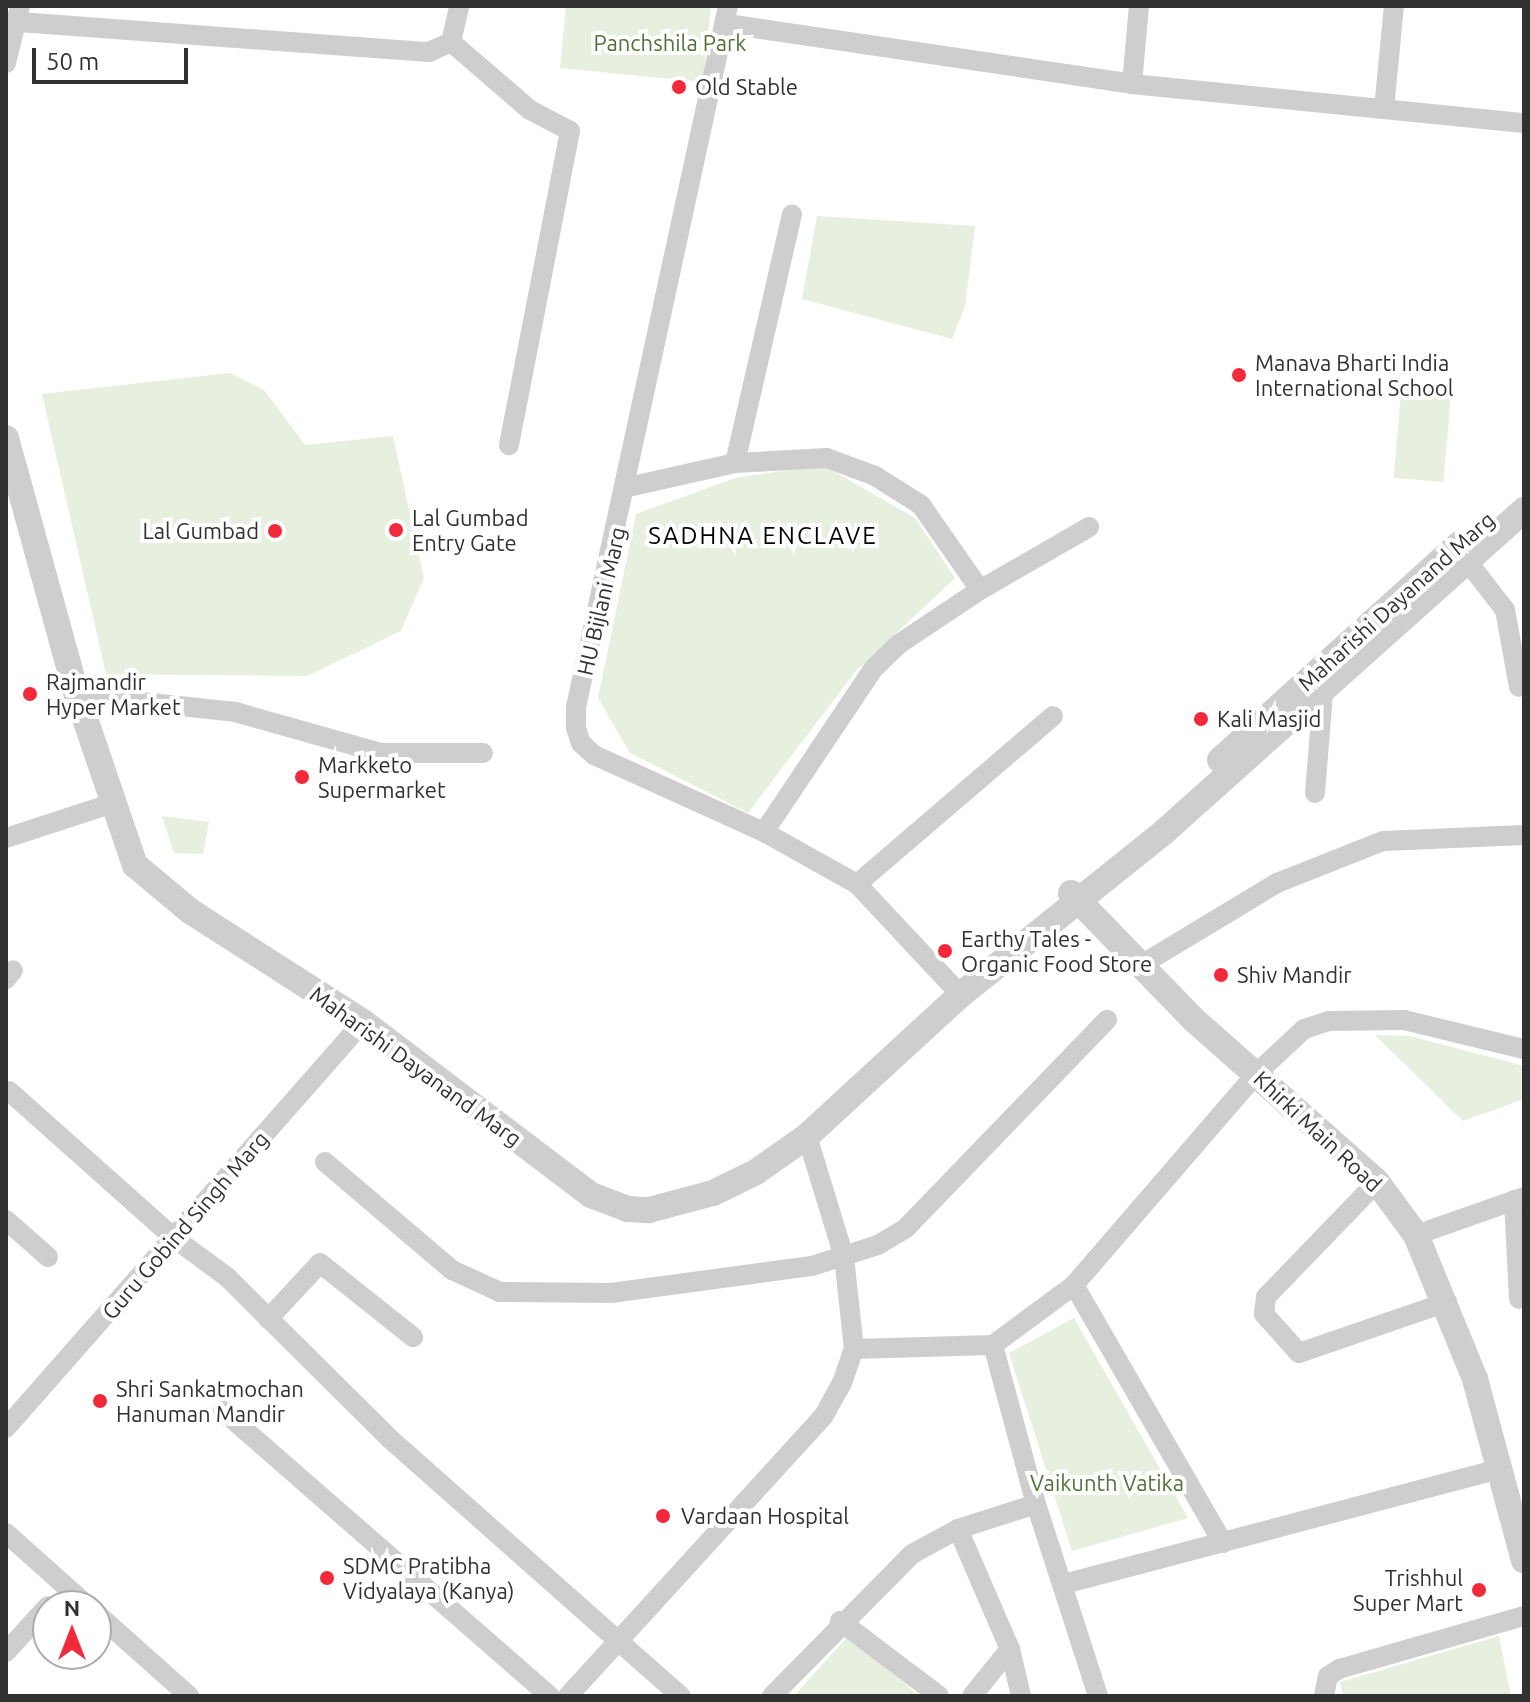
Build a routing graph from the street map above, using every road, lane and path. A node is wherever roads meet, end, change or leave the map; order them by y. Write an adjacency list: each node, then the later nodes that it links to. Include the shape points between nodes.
1 (459, 6): 6 (street)
2 (1139, 6): 8 (street)
3 (1394, 6): 9 (street)
4 (19, 14): 6 (street, via 429,52); 7 (street)
5 (727, 15): 8 (street); 15 (street, HU Bijlani Marg)
6 (451, 42): 13 (street, via 530,110 570,131)
7 (6, 63)
8 (1132, 84): 9 (street)
9 (1384, 109): 10 (street)
10 (1524, 123)
11 (792, 214): 14 (street)
12 (6, 438): 23 (street, Maharishi Dayanand Marg)
13 (509, 445)
14 (735, 463): 15 (street); 20 (street, via 827,458 875,476 921,505)
15 (628, 487): 28 (street, HU Bijlani Marg, via 576,707 581,743 594,755)
16 (1524, 487): 32 (street, Maharishi Dayanand Marg, via 1340,646)
17 (1524, 510): 19 (street, Maharishi Dayanand Marg)
18 (1089, 527): 20 (street)
19 (1467, 561): 21 (street, via 1505,610); 22 (street, Maharishi Dayanand Marg)
20 (980, 590): 28 (street, via 899,644 873,669)
21 (1519, 687)
22 (1323, 693): 26 (street); 32 (street, Maharishi Dayanand Marg)
23 (77, 695): 25 (street, via 235,712 381,753); 27 (street, Maharishi Dayanand Marg)
24 (1053, 716): 31 (street)
25 (483, 753)
26 (1315, 793)
27 (113, 803): 30 (street); 36 (street, Maharishi Dayanand Marg, via 127,849 152,882)
28 (764, 832): 31 (street, HU Bijlani Marg)
29 (1524, 835): 33 (street, via 1383,841 1277,883)
30 (6, 838)
31 (857, 884): 34 (street, HU Bijlani Marg)
32 (1070, 904): 33 (street, Khirki Main Road); 34 (street, Maharishi Dayanand Marg)
33 (1141, 965): 38 (street, Khirki Main Road)
34 (961, 995): 40 (street, Maharishi Dayanand Marg)
35 (1107, 1020): 48 (street, via 905,1229)
36 (363, 1022): 40 (street, Maharishi Dayanand Marg, via 591,1195 627,1209 669,1208 713,1193 756,1172); 46 (street, Guru Gobind Singh Marg)
37 (1524, 1049): 38 (street, via 1404,1020 1329,1021 1304,1029)
38 (1257, 1073): 42 (street, Khirki Main Road); 49 (street)
39 (9, 1091): 46 (street)
40 (807, 1136): 48 (street)
41 (325, 1162): 48 (street, via 452,1270 500,1292 611,1293 812,1266)
42 (1377, 1182): 45 (street, Khirki Main Road); 51 (street, via 1266,1297 1264,1314 1299,1353)
43 (1519, 1199): 45 (street); 50 (street)
44 (6, 1220): 47 (street)
45 (1416, 1235): 51 (street, Khirki Main Road)
46 (174, 1238): 52 (street, via 227,1277); 57 (street, Guru Gobind Singh Marg)
47 (48, 1257)
48 (844, 1257): 55 (street)
49 (1074, 1285): 54 (street); 62 (street)
50 (1519, 1299)
51 (1447, 1302): 58 (street, Khirki Main Road)
52 (268, 1319): 53 (street, via 320,1263); 72 (street, via 389,1438)
53 (413, 1337)
54 (993, 1345): 55 (street); 59 (street)
55 (854, 1349): 72 (street, via 823,1417)
56 (223, 1411): 76 (street)
57 (6, 1428)
58 (1502, 1468): 62 (street); 63 (street, Khirki Main Road)
59 (1036, 1504): 60 (street); 64 (street)
60 (958, 1529): 69 (street, via 912,1554); 73 (street)
61 (6, 1533): 65 (street)
62 (1223, 1543): 64 (street)
63 (1524, 1561)
64 (1064, 1584): 83 (street)
65 (66, 1586): 66 (street); 67 (street)
66 (62, 1590)
67 (70, 1590)
68 (1524, 1616): 84 (street, via 1339,1669 1328,1676)
69 (840, 1621): 79 (street); 80 (street)
70 (32, 1624): 74 (street)
71 (112, 1627): 75 (street)
72 (617, 1640): 77 (street); 78 (street)
73 (1010, 1649): 81 (street); 82 (street)
74 (6, 1652)
75 (189, 1696)
76 (550, 1696)
77 (568, 1696)
78 (681, 1696)
79 (772, 1696)
80 (939, 1696)
81 (972, 1696)
82 (1021, 1696)
83 (1098, 1696)
84 (1324, 1696)

